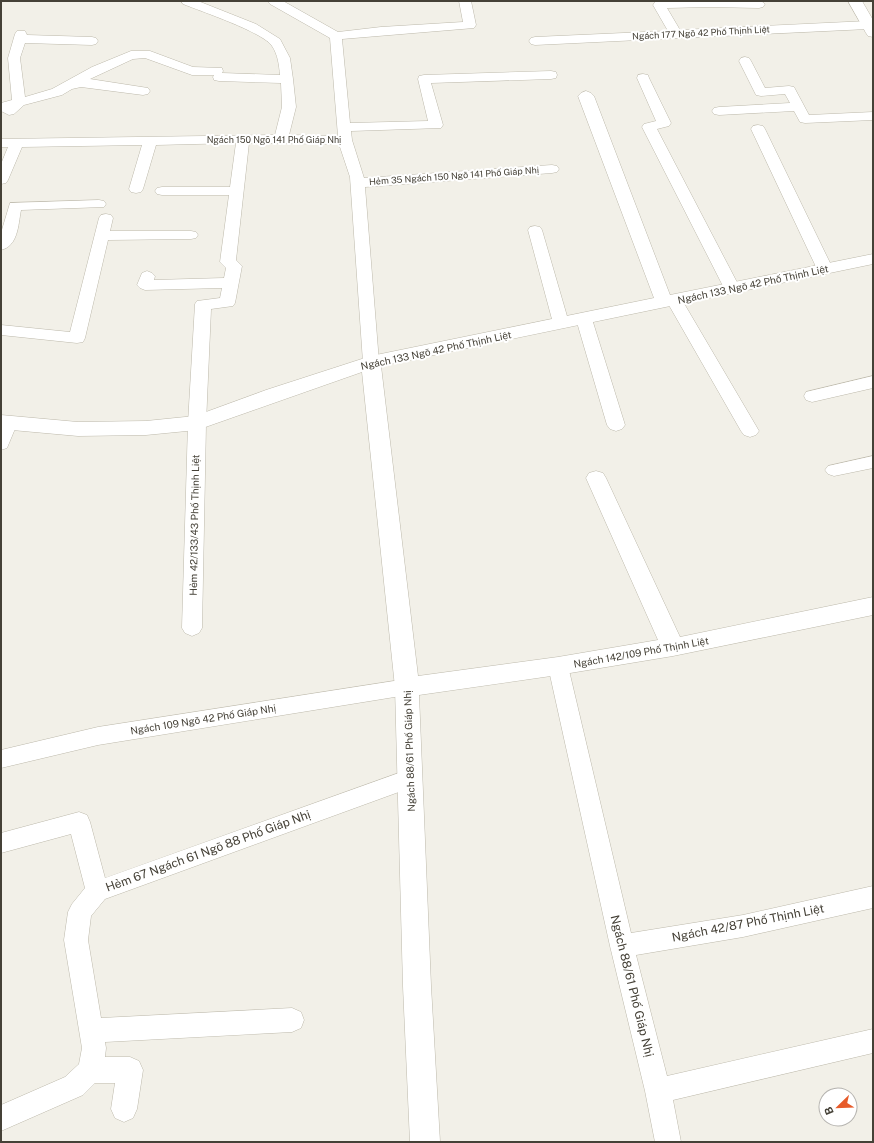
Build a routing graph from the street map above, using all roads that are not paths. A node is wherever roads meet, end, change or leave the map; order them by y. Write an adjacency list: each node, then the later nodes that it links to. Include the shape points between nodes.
1 (187, 1): 16 (lane, via 252,27 276,42 284,58)
2 (274, 1): 9 (lane)
3 (465, 1): 9 (lane, via 470,25)
4 (855, 1): 7 (street)
5 (709, 2): 6 (lane); 8 (lane, via 659,6)
6 (759, 4)
7 (870, 29): 8 (lane, Ngách 177 Ngõ 42 Phố Thịnh Liệt)
8 (676, 34): 11 (lane, Ngách 177 Ngõ 42 Phố Thịnh Liệt)
9 (336, 36): 27 (lane)
10 (92, 41): 12 (lane, via 20,36)
11 (534, 41)
12 (7, 58): 20 (lane)
13 (745, 61): 22 (lane, via 761,92 789,90)
14 (551, 75): 27 (lane, via 483,71 424,79 442,127)
15 (644, 78): 49 (lane, via 664,123 649,127)
16 (287, 79): 18 (lane, via 192,71 146,54 131,54); 29 (lane, via 289,107)
17 (143, 91): 18 (lane, via 85,82)
18 (58, 92): 20 (lane)
19 (586, 96): 50 (street)
20 (19, 103): 21 (lane); 25 (lane)
21 (1, 107)
22 (798, 107): 23 (lane); 24 (lane, via 805,119)
23 (719, 111)
24 (873, 116)
25 (1, 117)
26 (758, 129): 46 (lane)
27 (345, 133): 29 (lane, Ngách 150 Ngõ 141 Phố Giáp Nhị); 35 (lane, Ngách 150 Ngõ 141 Phố Giáp Nhị)
28 (243, 139): 29 (lane, Ngách 150 Ngõ 141 Phố Giáp Nhị); 30 (lane, Ngách 150 Ngõ 141 Phố Giáp Nhị); 38 (lane)
29 (281, 140)
30 (150, 141): 32 (lane, Ngách 150 Ngõ 141 Phố Giáp Nhị); 36 (lane)
31 (1, 143): 32 (lane, Ngách 150 Ngõ 141 Phố Giáp Nhị)
32 (17, 143): 34 (lane)
33 (552, 169): 35 (lane, Hẻm 35 Ngách 150 Ngõ 141 Phố Giáp Nhị)
34 (1, 180)
35 (357, 183): 54 (lane, Ngách 150 Ngõ 141 Phố Giáp Nhị)
36 (136, 189)
37 (162, 191): 38 (lane)
38 (237, 191): 48 (lane, via 228,262 234,266)
39 (99, 204): 44 (lane, via 15,206 6,242)
40 (106, 218): 43 (lane)
41 (535, 230): 52 (lane)
42 (191, 235): 43 (lane)
43 (102, 236): 53 (lane, via 77,338)
44 (1, 246)
45 (873, 259): 46 (street, Ngách 133 Ngõ 42 Phố Thịnh Liệt)
46 (825, 269): 49 (street, Ngách 133 Ngõ 42 Phố Thịnh Liệt)
47 (147, 276): 48 (lane, via 145,285)
48 (231, 283): 58 (lane, Hẻm 42/133/43 Phố Thịnh Liệt, via 227,303 203,304)
49 (732, 288): 50 (street, Ngách 133 Ngõ 42 Phố Thịnh Liệt)
50 (669, 301): 51 (street, Ngách 133 Ngõ 42 Phố Thịnh Liệt); 60 (lane)
51 (584, 319): 52 (street, Ngách 133 Ngõ 42 Phố Thịnh Liệt); 59 (lane)
52 (561, 323): 54 (street, Ngách 133 Ngõ 42 Phố Thịnh Liệt)
53 (1, 330)
54 (371, 362): 58 (street, Ngách 133 Ngõ 42 Phố Thịnh Liệt); 69 (street, Ngách 88/61 Phố Giáp Nhị)
55 (873, 382): 56 (lane)
56 (812, 396)
57 (5, 423): 58 (street, Ngách 133 Ngõ 42 Phố Thịnh Liệt, via 78,429 146,428); 61 (lane)
58 (196, 423): 66 (lane, Hẻm 42/133/43 Phố Thịnh Liệt)
59 (616, 425)
60 (750, 431)
61 (1, 444)
62 (873, 462): 63 (lane)
63 (834, 470)
64 (596, 478): 67 (street)
65 (873, 606): 67 (street, Ngách 142/109 Phố Thịnh Liệt)
66 (192, 628)
67 (673, 647): 68 (street, Ngách 142/109 Phố Thịnh Liệt)
68 (558, 666): 69 (street, Ngách 142/109 Phố Thịnh Liệt); 75 (lane, Ngách 88/61 Phố Giáp Nhị)
69 (407, 687): 70 (lane, Ngách 109 Ngõ 42 Phố Giáp Nhị, via 98,736); 71 (street, Ngách 88/61 Phố Giáp Nhị)
70 (1, 759)
71 (410, 778): 73 (lane, Hẻm 67 Ngách 61 Ngõ 88 Phố Giáp Nhị); 83 (street, Ngách 88/61 Phố Giáp Nhị)
72 (1, 843): 73 (lane, via 79,822)
73 (97, 891): 77 (lane, Hẻm 67 Ngách 61 Ngõ 88 Phố Giáp Nhị, via 80,912 76,940)
74 (873, 897): 75 (lane, Ngách 42/87 Phố Thịnh Liệt, via 744,926)
75 (622, 946): 80 (lane, Ngách 88/61 Phố Giáp Nhị)
76 (292, 1020): 77 (lane)
77 (91, 1031): 79 (lane, Hẻm 67 Ngách 61 Ngõ 88 Phố Giáp Nhị, via 94,1048)
78 (873, 1041): 80 (lane)
79 (90, 1070): 81 (lane, via 130,1070); 82 (lane, via 74,1086)
80 (658, 1091): 84 (lane, Ngách 88/61 Phố Giáp Nhị)
81 (124, 1109)
82 (1, 1118)
83 (425, 1142)
84 (668, 1142)

